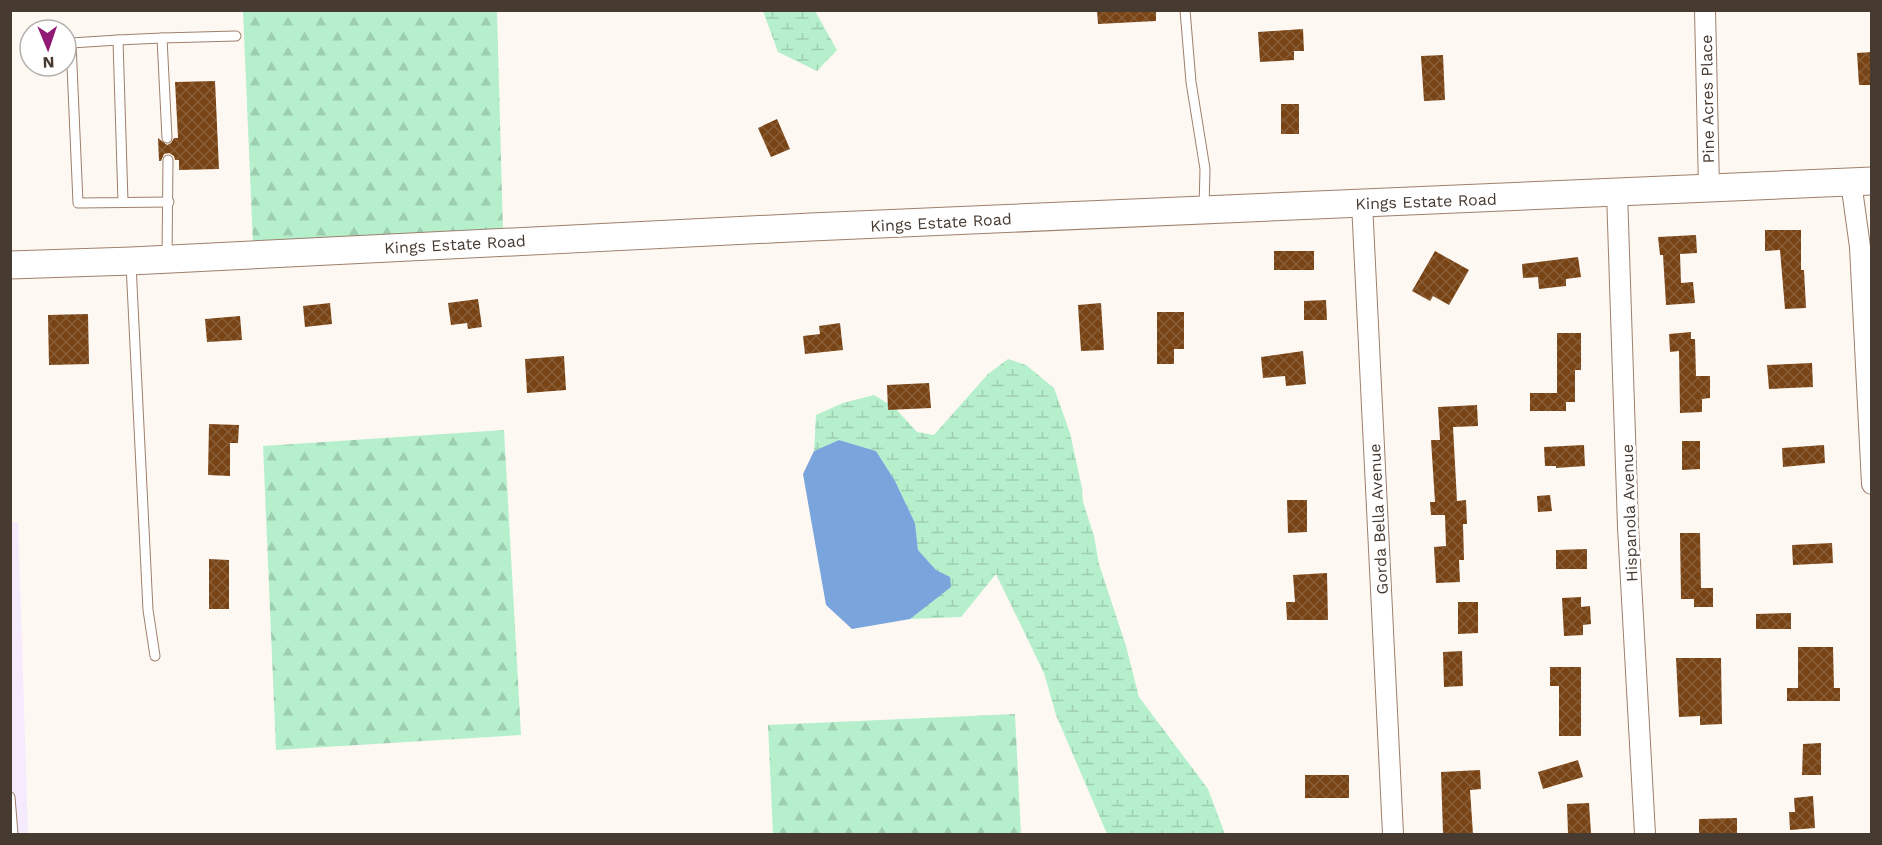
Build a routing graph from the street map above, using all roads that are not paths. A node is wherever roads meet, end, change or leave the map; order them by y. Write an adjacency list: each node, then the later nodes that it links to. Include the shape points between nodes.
1 (1185, 10): 14 (lane, via 1191,82 1205,169)
2 (1705, 10): 9 (street, Pine Acres Place)
3 (236, 36): 4 (lane)
4 (162, 38): 5 (lane); 6 (lane)
5 (118, 40): 11 (lane); 11 (lane, via 71,43 78,203)
6 (167, 138)
7 (168, 160): 12 (lane)
8 (1861, 181): 9 (street, Kings Estate Road); 18 (street, via 1860,247)
9 (1709, 188): 10 (street, Kings Estate Road)
10 (1617, 192): 13 (street, Kings Estate Road); 23 (street, Hispanola Avenue, via 1628,527)
11 (123, 202): 12 (lane)
12 (169, 202): 15 (lane)
13 (1362, 203): 14 (street, Kings Estate Road); 22 (street, Gorda Bella Avenue)
14 (1204, 210): 15 (street, Kings Estate Road)
15 (167, 260): 16 (street, Kings Estate Road)
16 (131, 261): 17 (street, Kings Estate Road); 19 (lane, via 148,610)
17 (10, 265)
18 (1872, 484)
19 (155, 656)
20 (10, 797): 21 (lane)
21 (13, 834)
22 (1393, 834)
23 (1645, 834)

